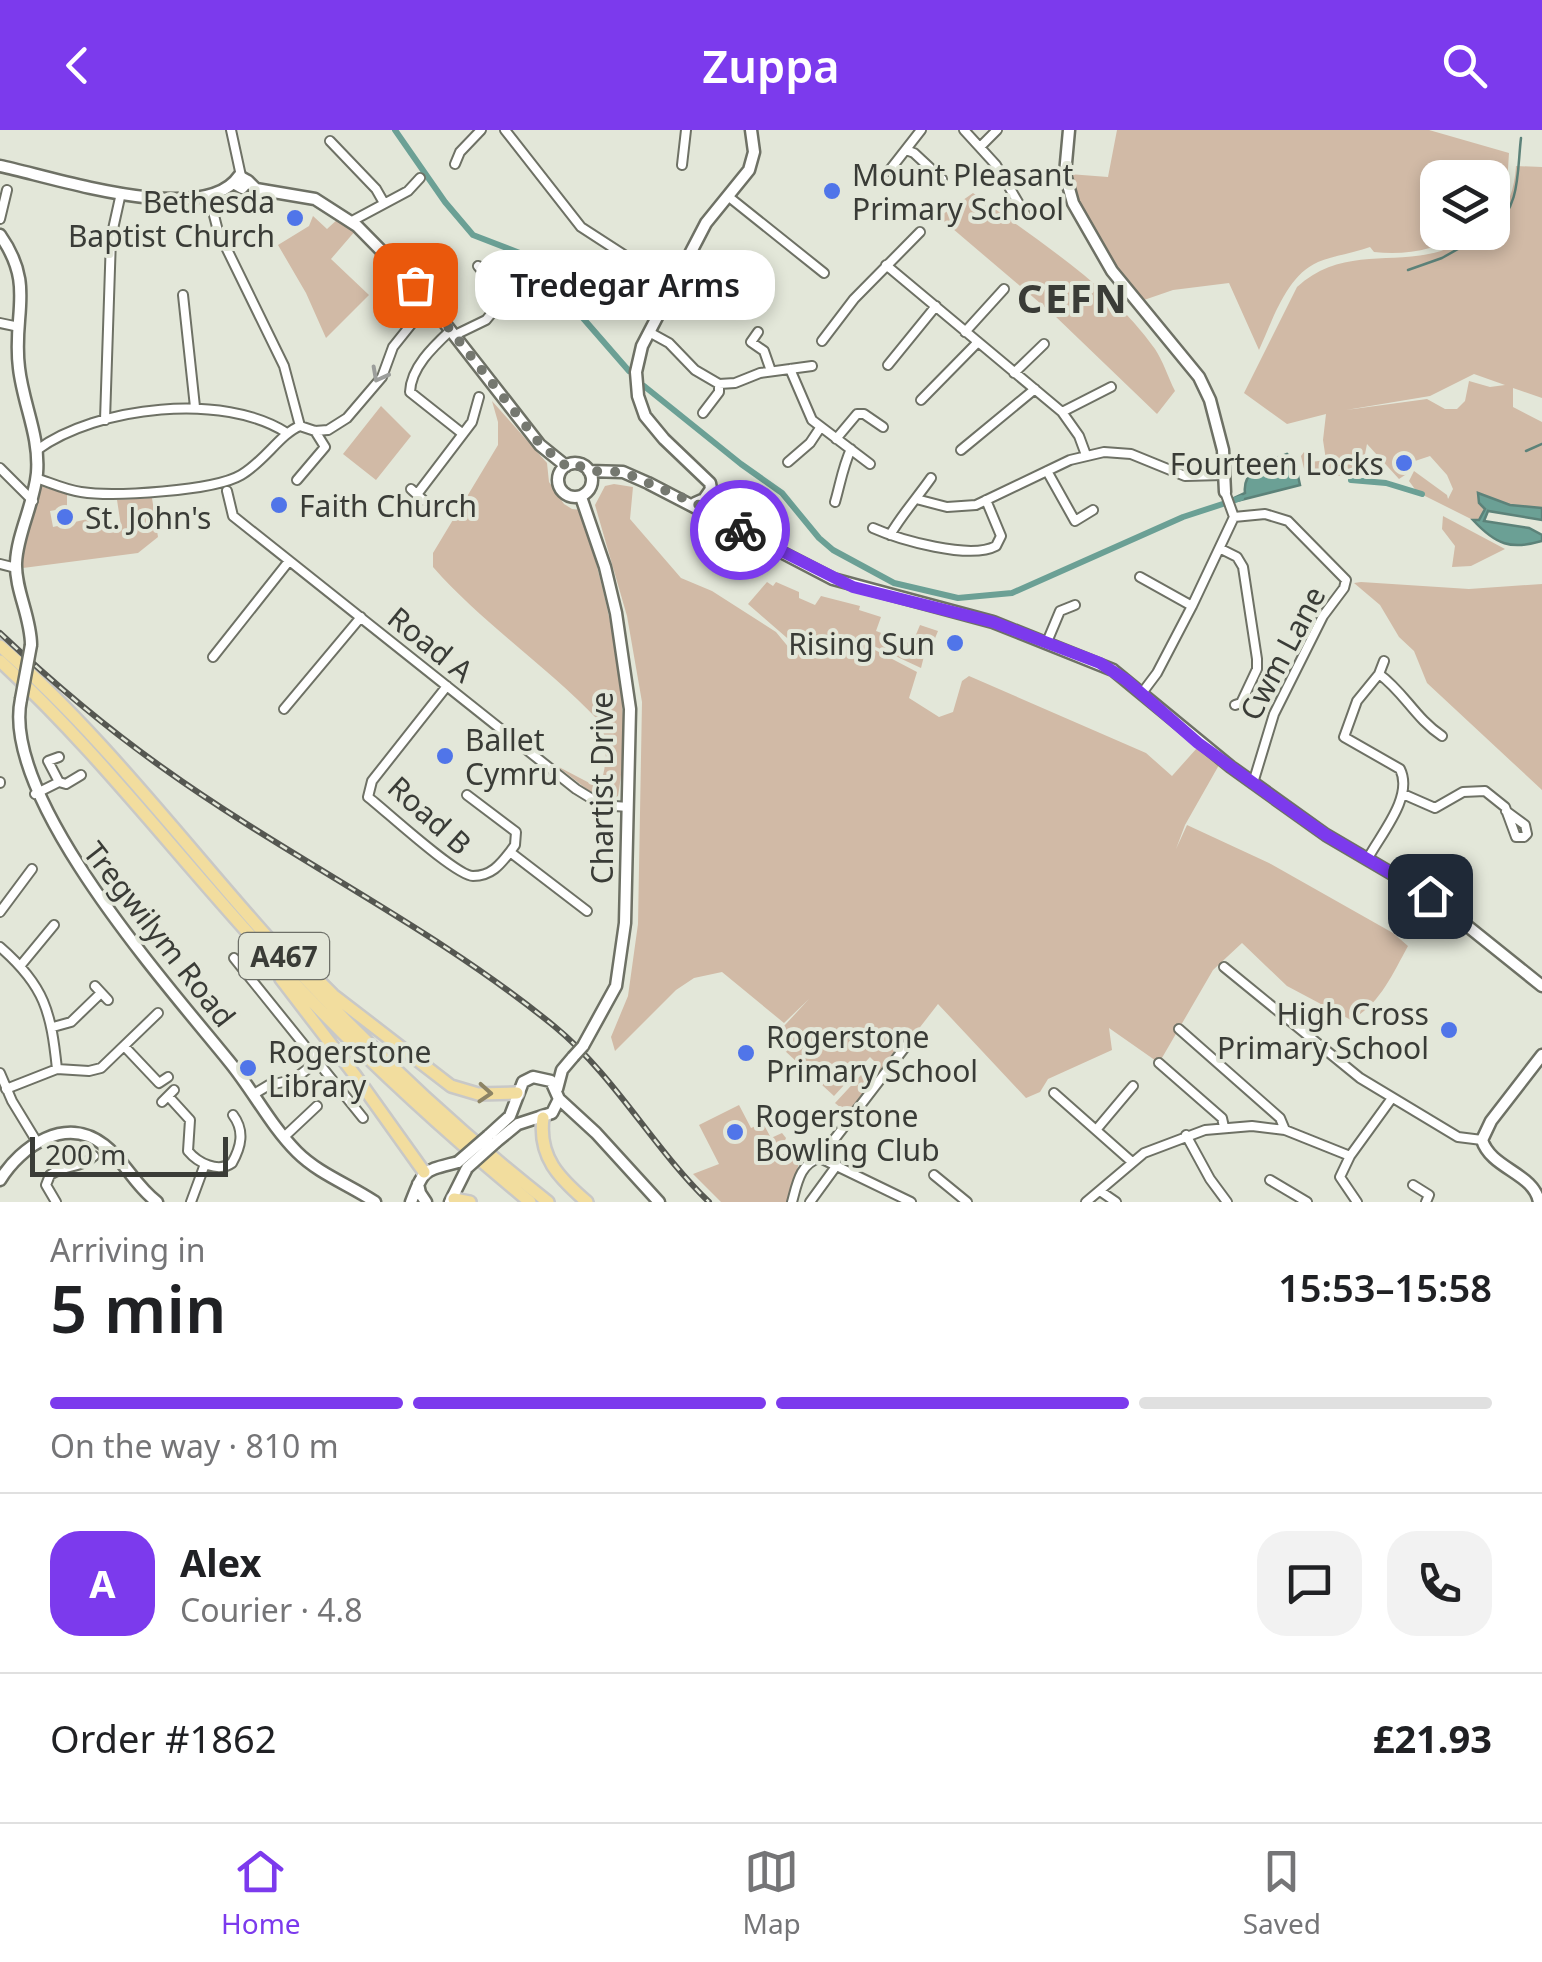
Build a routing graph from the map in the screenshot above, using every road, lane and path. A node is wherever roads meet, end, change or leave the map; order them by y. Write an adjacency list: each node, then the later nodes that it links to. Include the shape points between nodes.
1 (231, 130): 19 (street)
2 (480, 130): 13 (street)
3 (505, 130): 33 (street, via 580,227)
4 (686, 130): 14 (street)
5 (750, 130): 23 (main road, via 749,170)
6 (921, 130): 12 (street)
7 (964, 130): 11 (street)
8 (998, 130): 11 (street)
9 (1070, 130): 78 (main road, via 1065,174 1072,202 1112,271 1199,377 1216,420)
10 (330, 141): 25 (street)
11 (980, 147): 24 (street, via 1022,209)
12 (906, 150): 16 (street); 18 (street)
13 (454, 164)
14 (682, 164)
15 (0, 166): 21 (main road)
16 (889, 171)
17 (420, 178): 25 (street)
18 (942, 179)
19 (241, 180): 22 (main road); 27 (main road, via 256,189 314,198)
20 (6, 190): 26 (street)
21 (121, 193): 22 (main road); 60 (street, via 110,238)
22 (209, 196): 61 (street, via 218,231 284,366)
23 (729, 197): 32 (street); 33 (main road, via 706,223)
24 (1031, 199)
25 (384, 202): 27 (street)
26 (0, 219)
27 (352, 221): 36 (main road)
28 (920, 232): 30 (street)
29 (0, 235): 39 (main road, via 23,290)
30 (886, 265): 37 (street); 44 (street)
31 (478, 266): 40 (street, via 505,298 486,320)
32 (824, 273)
33 (672, 286): 41 (main road)
34 (1004, 289): 43 (street)
35 (182, 296): 57 (street)
36 (429, 302): 40 (main road); 64 (street, one-way to 64, via 393,347 368,396 348,418)
37 (936, 306): 43 (street); 48 (street)
38 (0, 323): 39 (street)
39 (19, 327): 69 (main road, via 19,371)
40 (453, 332): 66 (street, via 428,352 410,392); 74 (main road, via 540,444)
41 (648, 332): 52 (street); 82 (main road, via 636,372 646,416)
42 (758, 332): 50 (street, via 751,342 764,351)
43 (965, 332): 45 (street)
44 (822, 341)
45 (978, 342): 51 (street); 56 (street)
46 (1044, 344): 51 (street)
47 (812, 366): 49 (street)
48 (888, 366)
49 (790, 368): 50 (street); 63 (street)
50 (771, 371): 52 (street)
51 (1014, 373): 54 (street)
52 (719, 384): 58 (street)
53 (1111, 387): 59 (street)
54 (1035, 389): 59 (street); 70 (street)
55 (479, 397): 66 (street)
56 (921, 400)
57 (194, 407): 60 (street); 65 (street, via 250,414)
58 (703, 412)
59 (1062, 412): 72 (street)
60 (104, 420): 69 (street)
61 (300, 426): 64 (street); 65 (street)
62 (883, 427): 67 (street, via 857,414)
63 (820, 428): 67 (street); 73 (street)
64 (315, 431): 81 (street, via 325,447)
65 (287, 433): 79 (street, via 264,460 225,482 100,494)
66 (463, 434): 85 (street)
67 (836, 439): 68 (street)
68 (851, 449): 71 (street, via 868,462); 90 (street)
69 (37, 450): 79 (main road)
70 (961, 450)
71 (873, 451)
72 (1086, 455): 77 (street); 78 (street, via 1130,454 1185,476)
73 (788, 462)
74 (566, 466): 76 (main road); 86 (main road, via 558,475 560,490)
75 (0, 468): 89 (street)
76 (589, 471): 86 (main road, via 591,486); 91 (main road, via 623,472)
77 (1046, 471): 88 (street); 92 (street, via 1074,520)
78 (1223, 475): 84 (main road)
79 (36, 478): 89 (main road)
80 (931, 478): 87 (street)
81 (297, 480)
82 (711, 489): 91 (main road); 91 (main road)
83 (227, 491): 98 (street, Road A, via 233,516)
84 (1225, 492): 93 (street)
85 (417, 494)
86 (581, 497): 123 (main road, Chartist Drive, via 605,567 627,674)
87 (920, 500): 88 (street, via 958,508); 96 (street, via 906,507)
88 (986, 500): 96 (street, via 1001,536 984,552)
89 (32, 501): 100 (main road)
90 (835, 502)
91 (702, 508): 94 (main road); 94 (main road)
92 (1093, 510)
93 (1234, 517): 97 (street); 119 (street, Cwm Lane, via 1265,514 1288,522 1346,580 1268,728)
94 (734, 526): 105 (main road, via 853,587 965,613)
95 (873, 528): 96 (street)
96 (890, 536)
97 (1221, 549): 103 (street); 113 (street, via 1242,567 1257,659)
98 (289, 560): 104 (street, Road A); 107 (street)
99 (0, 564): 100 (street)
100 (16, 568): 120 (main road, Tregwilym Road, bridge, via 31,645 15,722)
101 (1140, 577): 103 (street)
102 (1074, 605): 105 (street, via 1060,611)
103 (1192, 606): 112 (street)
104 (361, 617): 111 (street, Road A); 114 (street)
105 (1047, 642): 112 (main road, via 1100,663)
106 (0, 646): 131 (main road, A467, via 76,719)
107 (213, 657)
108 (0, 661): 125 (main road, A467)
109 (1384, 661): 110 (street)
110 (1379, 674): 115 (street); 121 (street, via 1357,701 1344,737 1400,769)
111 (448, 686): 123 (street, Road A, via 592,800); 126 (street, Road B, via 372,781 368,797 463,875 494,871)
112 (1142, 694): 119 (main road)
113 (1235, 705)
114 (284, 709)
115 (1442, 736)
116 (59, 757): 118 (street, via 48,761)
117 (82, 774): 118 (street)
118 (60, 782): 120 (street)
119 (1252, 783): 127 (main road)
120 (35, 794): 157 (main road, Tregwilym Road, via 78,876)
121 (1403, 794): 124 (street, via 1435,808 1477,789 1495,796); 127 (street)
122 (468, 795): 126 (street, via 516,832)
123 (628, 807): 150 (main road, Chartist Drive, bridge, via 616,986)
124 (1506, 811)
125 (160, 832): 185 (main road, via 323,1032); 201 (main road, A467, via 326,1017)
126 (510, 852): 132 (street)
127 (1366, 860): 139 (main road, via 1430,896)
128 (32, 869): 130 (street)
129 (12, 874): 130 (street)
130 (21, 882): 133 (street)
131 (221, 884): 160 (main road, one-way to 160, via 333,995 450,1086); 202 (main road, A467, via 348,1022)
132 (586, 911)
133 (0, 912)
134 (54, 926): 137 (street)
135 (0, 947): 137 (street)
136 (234, 958): 147 (street)
137 (20, 965): 142 (street, via 43,996)
138 (1224, 967): 161 (street, via 1323,1051)
139 (1542, 986)
140 (108, 1000): 142 (street, via 98,990 71,1022)
141 (158, 1013): 145 (street)
142 (53, 1028): 149 (street)
143 (1180, 1029): 168 (street)
144 (912, 1038): 177 (street)
145 (124, 1046): 149 (street, via 95,1070); 153 (street)
146 (1542, 1055): 173 (main road)
147 (318, 1061): 157 (street, via 293,1080); 165 (street)
148 (1159, 1064): 166 (street, via 1222,1118)
149 (58, 1069): 155 (street)
150 (562, 1070): 152 (main road); 158 (main road, Chartist Drive)
151 (0, 1072): 155 (street)
152 (542, 1077): 158 (main road); 160 (main road, via 526,1079)
153 (161, 1083)
154 (1134, 1086): 167 (street)
155 (6, 1089): 174 (street)
156 (1054, 1093): 167 (street)
157 (254, 1094): 171 (main road, Tregwilym Road)
158 (558, 1094): 164 (main road, Chartist Drive); 169 (main road)
159 (168, 1096): 180 (street, via 190,1120 188,1151)
160 (517, 1097): 164 (main road); 172 (main road)
161 (1392, 1098): 173 (street, via 1458,1137); 176 (street)
162 (317, 1106): 171 (street)
163 (233, 1116): 180 (street, via 245,1136 230,1166)
164 (542, 1116): 169 (main road, via 568,1116); 172 (main road); 203 (main road, via 548,1160)
165 (364, 1118)
166 (1224, 1127): 168 (street); 170 (street)
167 (1096, 1130): 178 (street)
168 (1286, 1130): 176 (street)
169 (596, 1132): 204 (main road)
170 (1186, 1135): 178 (street); 211 (street)
171 (284, 1137): 197 (main road, Tregwilym Road, via 312,1164)
172 (492, 1139): 181 (main road, bridge)
173 (1482, 1140): 192 (main road, via 1490,1156)
174 (37, 1142): 187 (main road); 195 (main road, via 68,1133 94,1138)
175 (94, 1156): 179 (street)
176 (1350, 1156): 213 (street, via 1340,1177)
177 (820, 1158): 182 (street); 205 (street, via 804,1168)
178 (1132, 1162): 191 (street)
179 (85, 1164): 184 (street); 194 (street, via 50,1174 47,1188)
180 (205, 1164): 196 (street)
181 (463, 1165): 183 (main road); 190 (main road)
182 (836, 1165): 206 (street); 207 (street)
183 (443, 1166): 185 (main road); 190 (main road)
184 (88, 1175)
185 (422, 1175): 198 (main road); 199 (main road)
186 (934, 1176): 208 (street)
187 (0, 1180)
188 (1270, 1180): 212 (street)
189 (1414, 1184): 214 (street, via 1429,1195)
190 (459, 1185): 193 (main road)
191 (1100, 1190): 209 (street); 210 (street)
192 (1540, 1196)
193 (452, 1200): 200 (main road)
194 (56, 1202)
195 (157, 1202)
196 (191, 1202)
197 (375, 1202)
198 (411, 1202)
199 (426, 1202)
200 (470, 1202)
201 (530, 1202)
202 (548, 1202)
203 (587, 1202)
204 (659, 1202)
205 (792, 1202)
206 (810, 1202)
207 (912, 1202)
208 (968, 1202)
209 (1086, 1202)
210 (1116, 1202)
211 (1227, 1202)
212 (1307, 1202)
213 (1357, 1202)
214 (1426, 1202)

